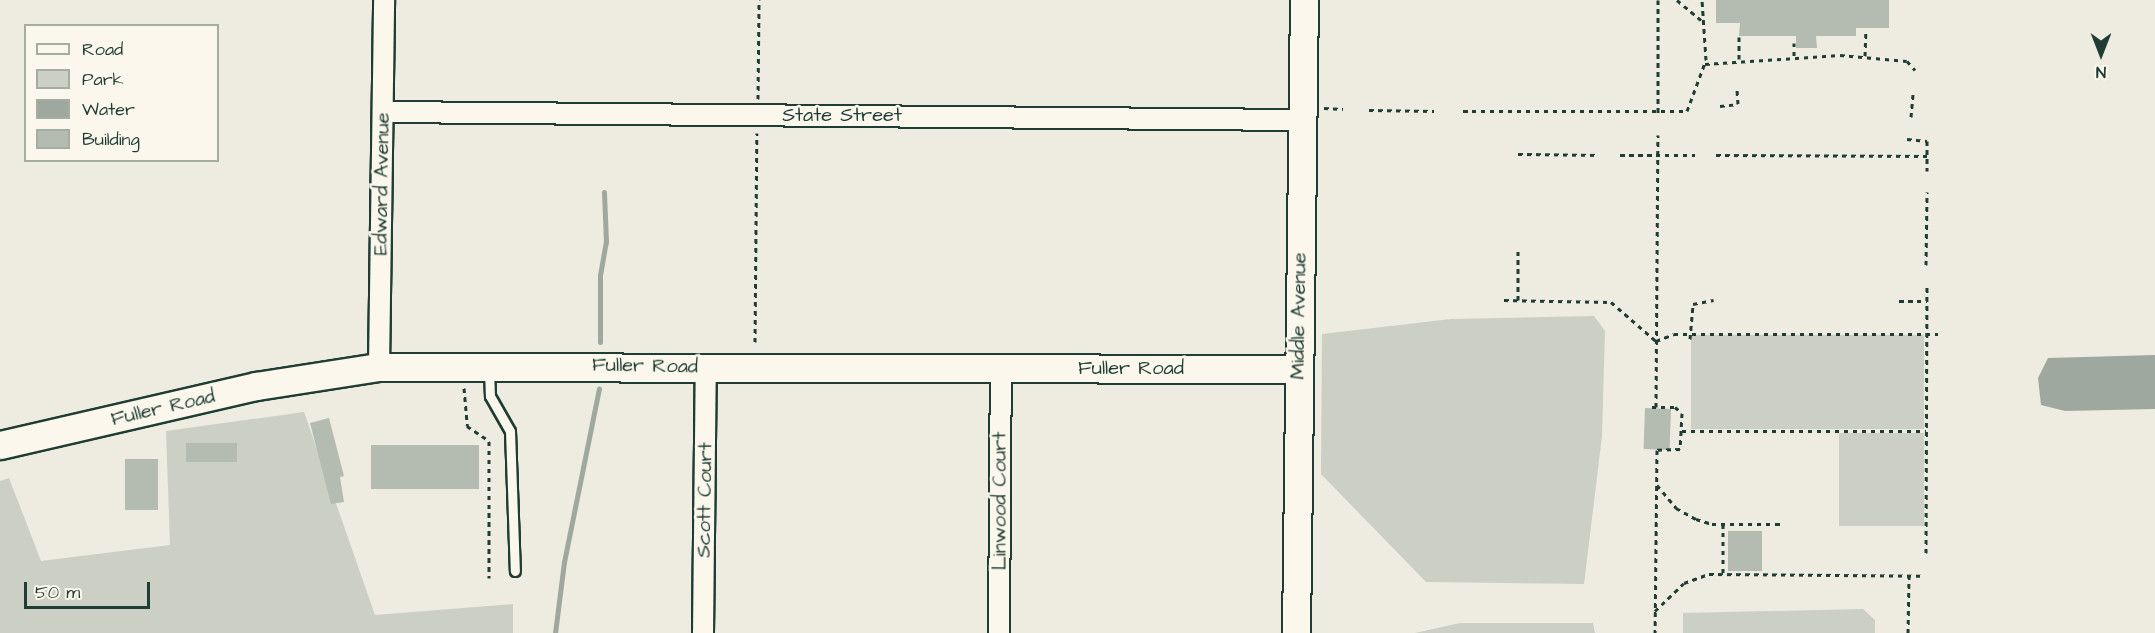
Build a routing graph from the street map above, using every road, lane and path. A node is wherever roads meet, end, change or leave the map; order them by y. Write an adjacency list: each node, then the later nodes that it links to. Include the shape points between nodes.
1 (384, 0): 23 (street, Edward Avenue)
2 (759, 0): 18 (path)
3 (1304, 0): 26 (street, Middle Avenue)
4 (1658, 0): 24 (path)
5 (1677, 0): 7 (path)
6 (1702, 0): 7 (path)
7 (1702, 21): 24 (path, via 1706,60 1694,101 1682,113)
8 (1866, 30): 12 (path)
9 (1739, 37): 13 (path)
10 (1794, 43): 11 (path)
11 (1794, 56): 12 (path); 13 (path)
12 (1865, 56): 15 (path, via 1907,61)
13 (1739, 59): 14 (path)
14 (1705, 64)
15 (1915, 70)
16 (1737, 90): 19 (path, via 1738,104)
17 (1913, 92): 25 (path)
18 (758, 103)
19 (1720, 106)
20 (1369, 110): 21 (path)
21 (1434, 111)
22 (1463, 111): 24 (path)
23 (383, 112): 26 (street, State Street); 54 (street, Edward Avenue)
24 (1658, 114)
25 (1911, 117)
26 (1301, 120): 57 (street, Middle Avenue)
27 (758, 126): 52 (path)
28 (1658, 135): 33 (path)
29 (1907, 139): 36 (path, via 1927,141)
30 (1518, 154): 31 (path)
31 (1599, 155)
32 (1620, 155): 33 (path)
33 (1658, 155): 34 (path); 51 (path)
34 (1695, 155)
35 (1716, 155): 36 (path)
36 (1927, 156): 37 (path)
37 (1927, 171)
38 (1927, 192): 40 (path)
39 (1518, 251): 43 (path)
40 (1926, 265)
41 (1927, 286): 46 (path)
42 (1504, 300): 43 (path)
43 (1518, 300): 51 (path, via 1611,302)
44 (1714, 300): 47 (path, via 1693,304)
45 (1899, 301): 46 (path)
46 (1927, 301): 48 (path)
47 (1690, 333): 48 (path); 50 (path); 51 (path)
48 (1927, 333): 49 (path); 60 (path)
49 (1938, 334)
50 (1690, 339)
51 (1656, 341): 59 (path, via 1654,407 1680,409)
52 (755, 342)
53 (488, 364): 54 (street, Fuller Road); 55 (street, Fuller Road); 66 (lane, via 490,396 510,431)
54 (379, 367): 61 (street, Fuller Road, via 275,382)
55 (706, 367): 56 (street, Fuller Road); 72 (street, Scott Court)
56 (1001, 368): 57 (street, Fuller Road); 73 (street, Linwood Court)
57 (1299, 369): 74 (street, Middle Avenue)
58 (464, 384): 70 (path, via 467,426 489,441)
59 (1682, 431): 60 (path); 62 (path, via 1680,449 1657,450)
60 (1926, 431): 65 (path)
61 (0, 445)
62 (1656, 485): 63 (path, via 1684,514); 71 (path)
63 (1723, 524): 64 (path); 67 (path)
64 (1782, 524)
65 (1926, 553)
66 (514, 571)
67 (1722, 573): 68 (path); 71 (path, via 1684,583)
68 (1909, 576): 69 (path); 76 (path)
69 (1921, 576)
70 (489, 578)
71 (1655, 611): 75 (path)
72 (703, 633)
73 (999, 633)
74 (1296, 633)
75 (1655, 633)
76 (1908, 633)

